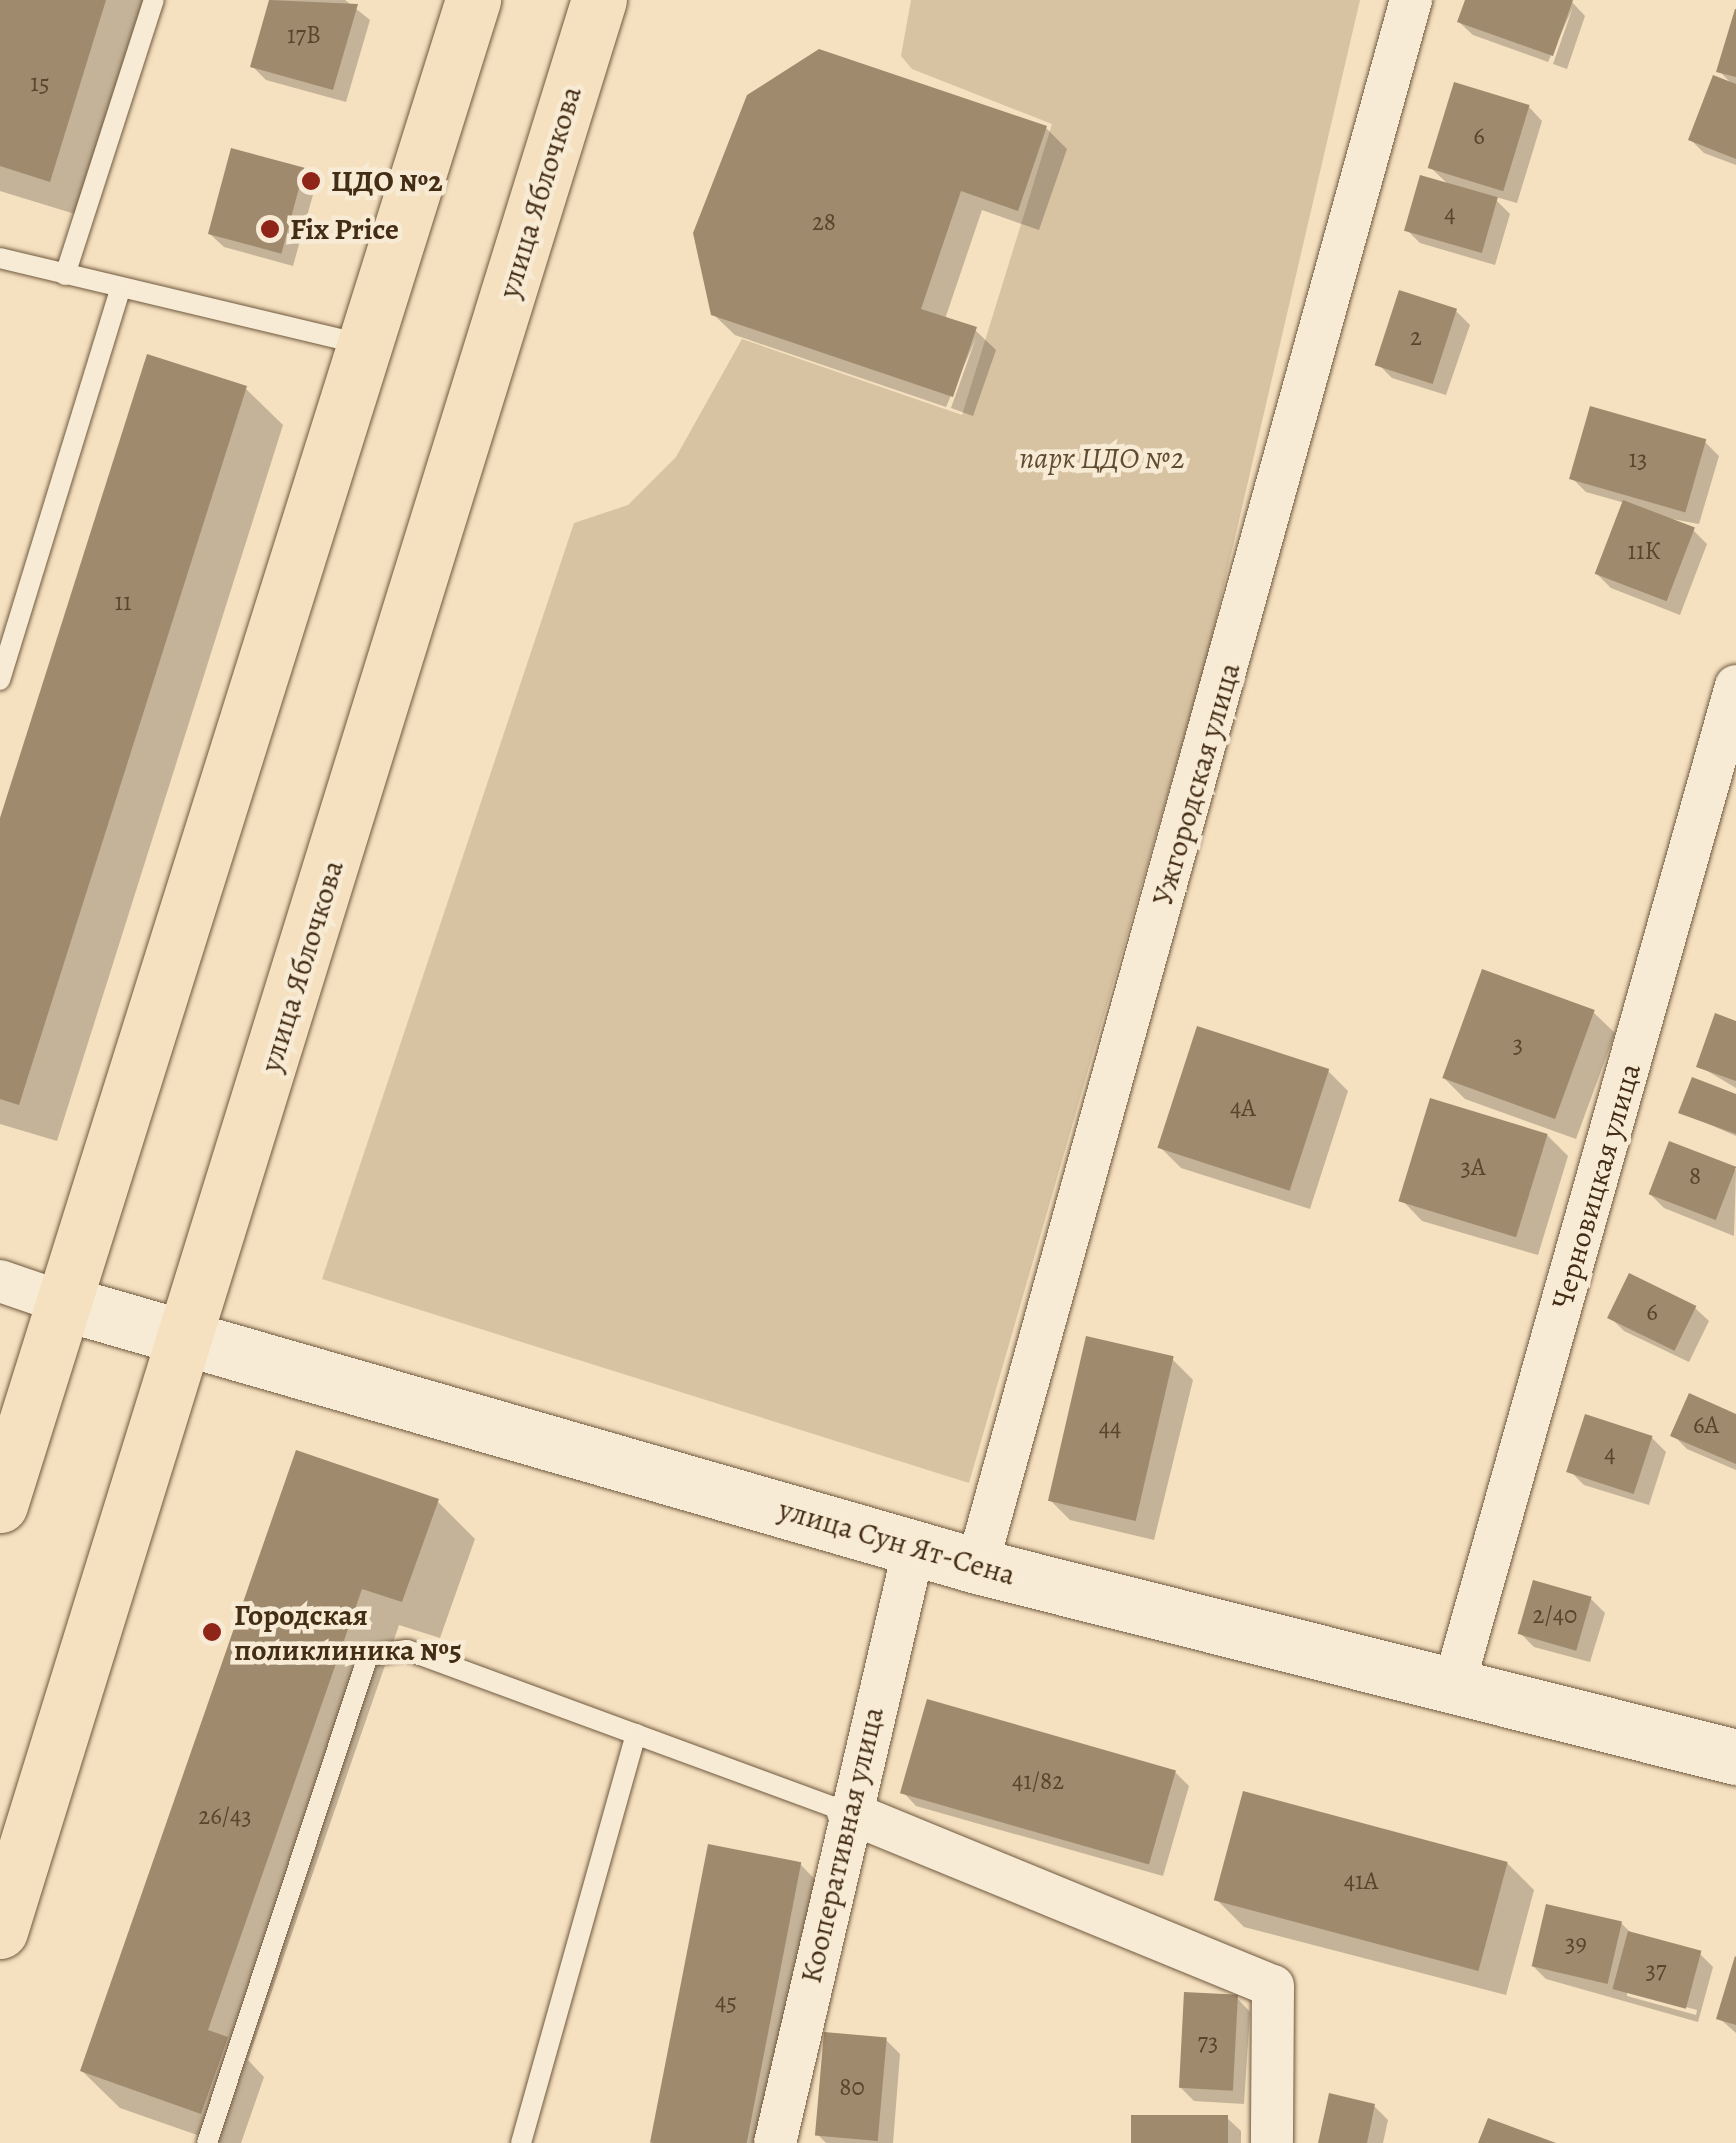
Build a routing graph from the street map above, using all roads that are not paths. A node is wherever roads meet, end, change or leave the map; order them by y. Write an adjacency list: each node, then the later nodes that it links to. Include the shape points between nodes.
1 (154, 0): 6 (lane)
2 (473, 0): 8 (main road)
3 (599, 0): 13 (main road, улица Яблочкова)
4 (1411, 0): 16 (street, Ужгородская улица)
5 (0, 258): 6 (lane)
6 (65, 275): 7 (lane)
7 (120, 290): 8 (lane); 9 (lane)
8 (364, 345): 12 (main road)
9 (0, 680)
10 (1736, 686): 17 (street, Черновицкая улица)
11 (0, 1281): 12 (street)
12 (64, 1303): 13 (main road, улица Сун Ят-Сена); 14 (main road)
13 (188, 1338): 15 (main road, улица Сун Ят-Сена); 21 (main road, улица Яблочкова)
14 (0, 1505)
15 (914, 1548): 16 (main road, улица Сун Ят-Сена); 20 (street, Кооперативная улица)
16 (977, 1566): 17 (main road, улица Сун Ят-Сена)
17 (1454, 1686): 19 (main road, улица Сун Ят-Сена)
18 (636, 1734): 20 (lane); 22 (lane, via 407,1650 368,1656); 23 (lane)
19 (1736, 1757)
20 (848, 1812): 24 (street, Кооперативная улица); 25 (street, via 1273,1986)
21 (0, 1931)
22 (207, 2143)
23 (521, 2143)
24 (775, 2143)
25 (1272, 2143)

